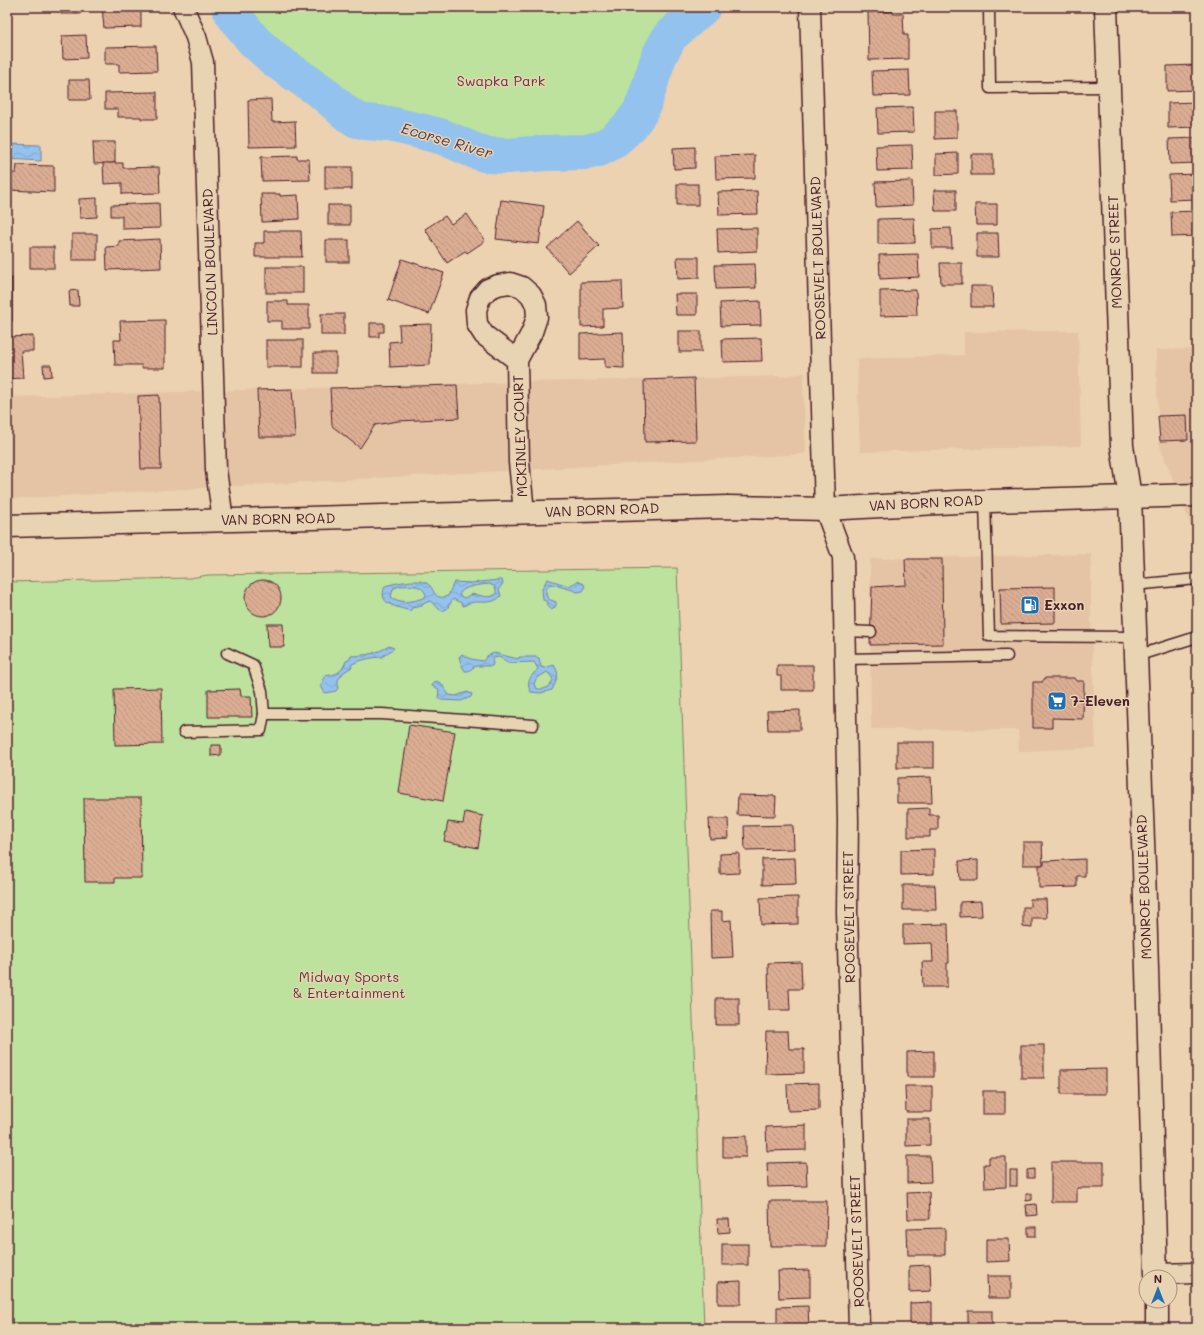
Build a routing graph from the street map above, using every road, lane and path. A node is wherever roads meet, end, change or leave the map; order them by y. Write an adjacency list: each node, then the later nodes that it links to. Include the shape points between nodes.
1 (183, 7): 12 (street, LINCOLN BOULEVARD, via 203,62 216,470)
2 (810, 7): 10 (street, ROOSEVELT BOULEVARD)
3 (989, 7): 5 (lane, via 990,88)
4 (1106, 7): 5 (street, MONROE STREET)
5 (1109, 87): 8 (street, MONROE STREET, via 1122,446)
6 (517, 360): 11 (street, MCKINLEY COURT, via 519,462)
7 (1197, 495): 8 (street, VAN BORN ROAD)
8 (1130, 497): 9 (street, VAN BORN ROAD); 15 (street, MONROE BOULEVARD)
9 (985, 501): 10 (street, VAN BORN ROAD); 19 (lane, via 989,636)
10 (825, 509): 11 (street, VAN BORN ROAD, via 728,507); 16 (street, ROOSEVELT STREET, via 843,557)
11 (524, 512): 12 (street, VAN BORN ROAD)
12 (223, 520): 13 (street, VAN BORN ROAD)
13 (7, 526)
14 (1197, 579): 15 (lane)
15 (1133, 585): 19 (street, MONROE BOULEVARD)
16 (844, 631): 17 (lane); 22 (street, ROOSEVELT STREET)
17 (871, 632)
18 (1197, 637): 19 (lane)
19 (1135, 647): 26 (street, MONROE BOULEVARD)
20 (227, 653): 23 (lane, via 253,665 262,691)
21 (1007, 656): 22 (lane)
22 (845, 659): 30 (street, ROOSEVELT STREET, via 848,936)
23 (264, 714): 24 (lane, via 382,714); 25 (lane, via 261,730)
24 (534, 725)
25 (184, 732)
26 (1156, 1269)
27 (1197, 1272): 28 (street)
28 (1178, 1274)
29 (1157, 1309): 31 (street)
30 (859, 1328)
31 (1157, 1328)

